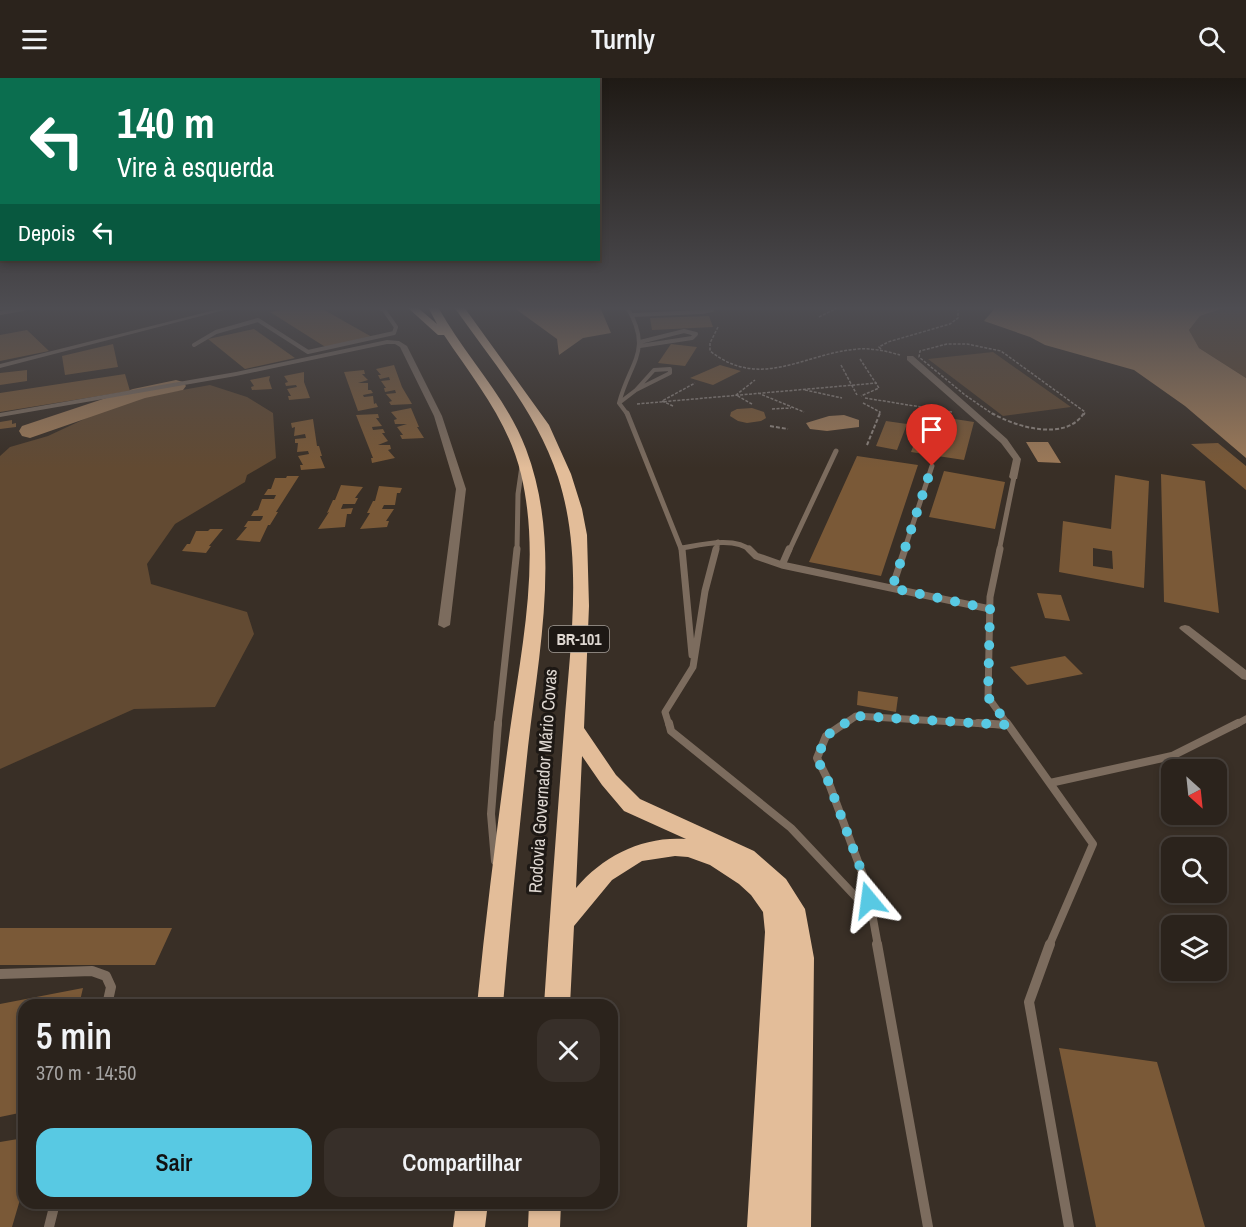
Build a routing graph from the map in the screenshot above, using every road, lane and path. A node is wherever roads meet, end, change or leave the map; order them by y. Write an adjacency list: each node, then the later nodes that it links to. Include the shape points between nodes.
1 (21, 361): 14 (street)
2 (299, 361): 34 (street)
3 (410, 361): 47 (street, via 438,417 461,489)
4 (467, 361): 59 (highway, Rodovia Governador Mário Covas / BR-101, via 494,398 522,457 534,494 539,556)
5 (497, 361): 53 (highway, Rodovia Governador Mário Covas / BR-101, via 543,425 575,509 581,606)
6 (633, 361): 27 (lane)
7 (722, 361): 8 (path, via 750,369)
8 (808, 361)
9 (861, 361): 17 (path)
10 (913, 361): 41 (street, via 1004,441 1017,459)
11 (924, 361): 35 (path, via 998,419 1016,426 1043,429 1074,425)
12 (1014, 361): 35 (path, via 1085,412)
13 (842, 365): 18 (path)
14 (0, 366)
15 (755, 380): 22 (path)
16 (694, 383): 25 (path)
17 (877, 383): 18 (path); 18 (path, via 879,388 859,395)
18 (853, 385): 20 (path)
19 (636, 390): 19 (lane, via 670,374 670,369 654,370); 27 (lane)
20 (800, 390): 21 (path); 23 (path)
21 (758, 393): 22 (path); 30 (path)
22 (736, 395): 25 (path); 28 (path)
23 (842, 398)
24 (865, 398): 33 (path)
25 (662, 402): 27 (path); 29 (path)
26 (863, 403): 38 (path, via 880,412)
27 (620, 404): 43 (lane, via 629,416)
28 (752, 404)
29 (674, 406)
30 (794, 408): 31 (path); 32 (path)
31 (772, 409)
32 (804, 412)
33 (954, 412)
34 (0, 415)
35 (1082, 420)
36 (770, 426): 37 (path)
37 (788, 429)
38 (867, 445)
39 (836, 451): 44 (lane)
40 (932, 466): 45 (lane)
41 (1014, 477): 46 (lane)
42 (718, 542): 43 (lane); 44 (lane, via 747,548 756,556); 49 (lane, via 705,591)
43 (682, 548): 49 (lane)
44 (782, 565): 45 (lane)
45 (892, 588): 46 (lane)
46 (990, 609): 52 (lane, via 988,697)
47 (444, 625)
48 (1185, 628): 50 (street)
49 (693, 667): 55 (lane, via 665,712 671,731 791,828)
50 (1246, 676)
51 (1246, 719): 54 (lane, via 1172,756)
52 (1008, 725): 54 (lane); 55 (lane, via 856,716 826,736 817,759 867,886)
53 (575, 730): 56 (highway, Rodovia Governador Mário Covas / BR-101); 68 (highway, via 609,780 632,805 746,857 778,886 793,909 801,958)
54 (1050, 783): 70 (lane, via 1093,844 1029,1002)
55 (872, 913): 69 (lane)
56 (562, 924): 60 (highway, Rodovia Governador Mário Covas / BR-101); 67 (highway, via 606,872 641,852 662,848 691,849 722,861 770,901 777,920 778,944)
57 (0, 974): 58 (lane, via 92,971 106,976 111,987)
58 (108, 999)
59 (491, 999)
60 (557, 999)
61 (54, 1209): 64 (lane)
62 (471, 1209): 65 (highway)
63 (545, 1209): 66 (highway)
64 (49, 1227)
65 (469, 1227)
66 (544, 1227)
67 (763, 1227)
68 (795, 1227)
69 (928, 1227)
70 (1069, 1227)

